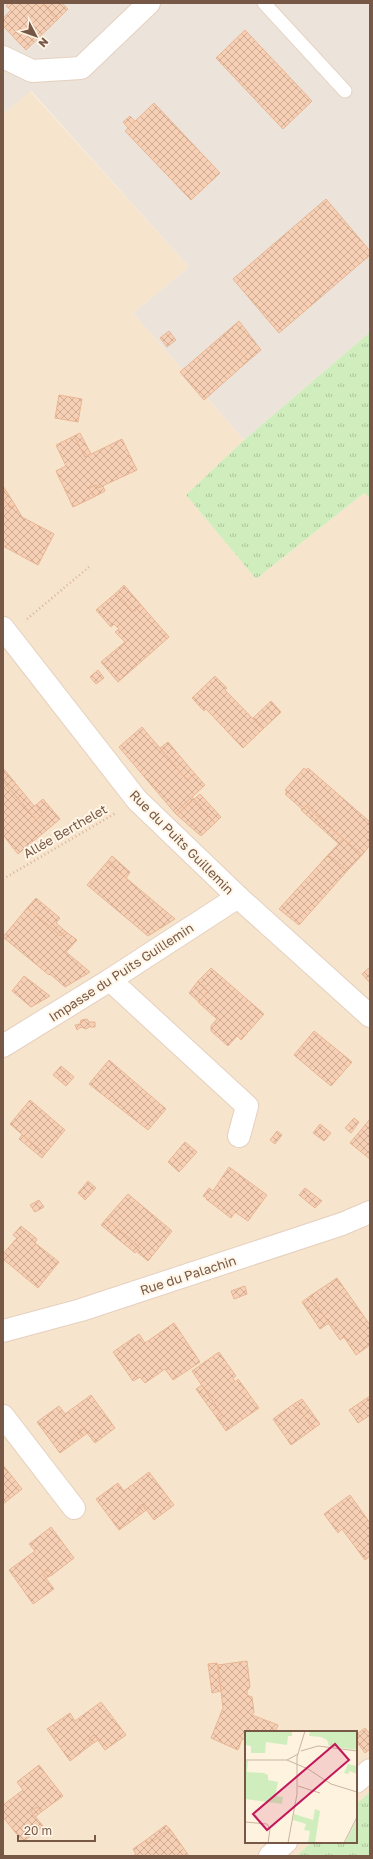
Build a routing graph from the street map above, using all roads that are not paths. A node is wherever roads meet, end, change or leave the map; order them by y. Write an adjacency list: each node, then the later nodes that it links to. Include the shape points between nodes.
1 (148, 3): 3 (street, via 81,68 32,71)
2 (264, 3): 4 (lane)
3 (3, 57)
4 (344, 91)
5 (6, 631): 6 (street, Rue du Puits Guillemin, via 137,800)
6 (238, 897): 7 (street, Impasse du Puits Guillemin); 8 (street, Rue du Puits Guillemin)
7 (110, 980): 9 (street, Impasse du Puits Guillemin); 10 (street, via 247,1106)
8 (370, 1016)
9 (3, 1046)
10 (239, 1136)
11 (370, 1212): 12 (street, Rue du Palachin, via 342,1224 81,1310)
12 (3, 1331)
13 (3, 1416): 14 (street)
14 (74, 1508)
15 (370, 1770): 16 (street)
16 (357, 1781)
17 (285, 1843): 18 (street)
18 (270, 1856)

